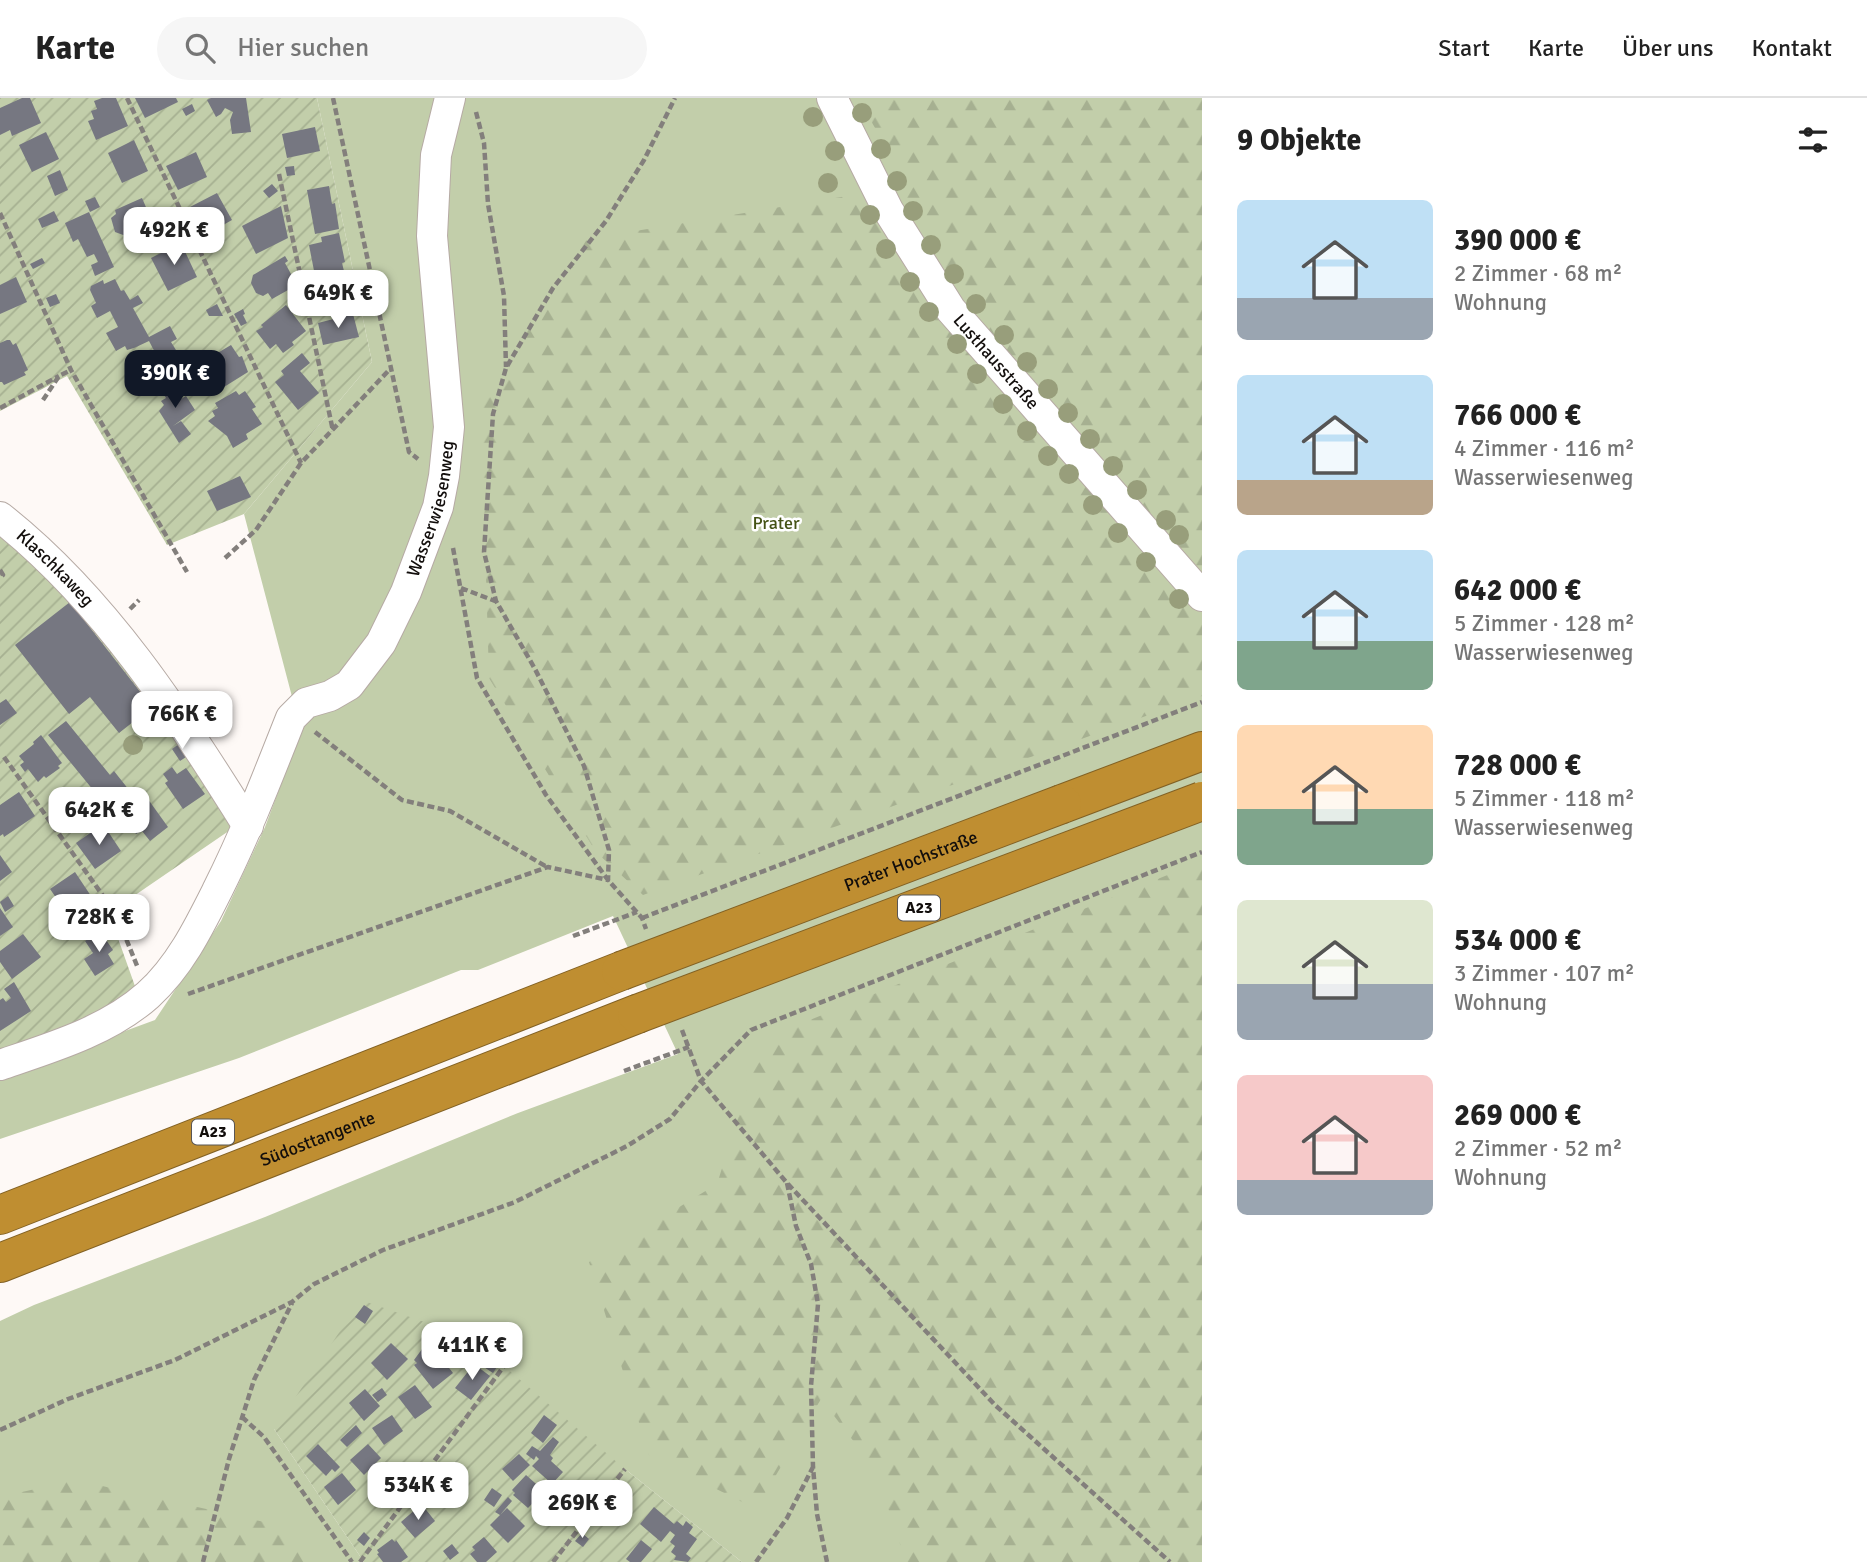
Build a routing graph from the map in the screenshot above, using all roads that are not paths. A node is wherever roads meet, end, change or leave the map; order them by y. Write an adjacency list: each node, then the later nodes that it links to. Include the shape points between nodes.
1 (831, 98): 4 (street, Lusthausstraße, via 888,210 951,310)
2 (463, 104): 7 (street, Wasserwiesenweg, via 436,155 432,236 449,427 438,507 381,643 349,685 306,703 291,718)
3 (0, 517): 7 (street, Klaschkaweg, via 28,539 107,623 197,745)
4 (1202, 596)
5 (1202, 751): 9 (highway, Prater Hochstraße / A23, bridge, via 621,971)
6 (1202, 801): 13 (highway, Südosttangente / A23, bridge, via 637,1014)
7 (248, 826): 8 (street, via 194,937 148,995 72,1039)
8 (0, 1065)
9 (47, 1196): 10 (highway); 11 (highway); 12 (highway, A23)
10 (0, 1197)
11 (0, 1203)
12 (0, 1215)
13 (10, 1262)

